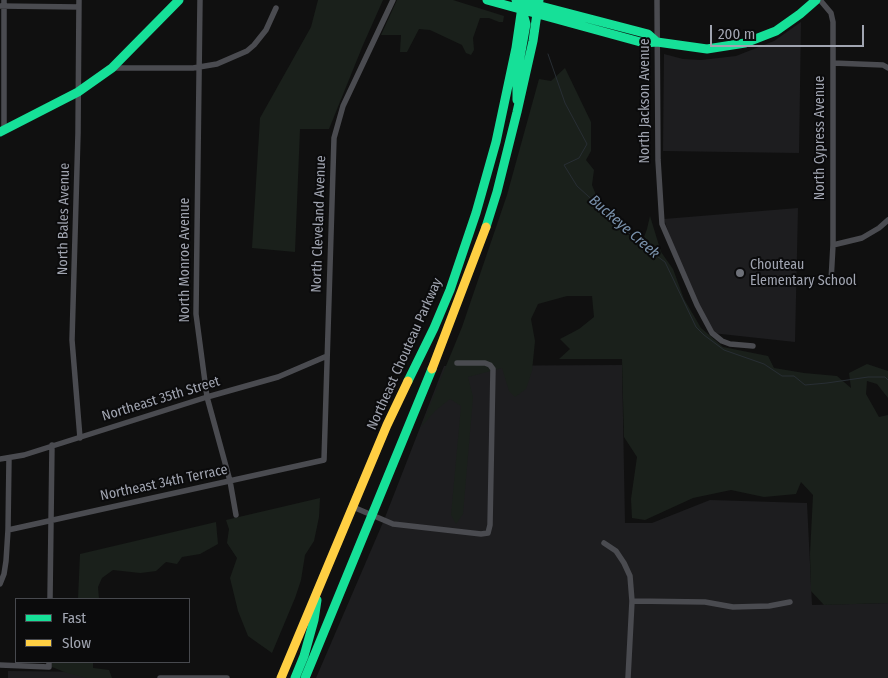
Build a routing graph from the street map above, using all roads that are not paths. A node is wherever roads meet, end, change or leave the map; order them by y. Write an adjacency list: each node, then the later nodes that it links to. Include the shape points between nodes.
1 (79, 0): 10 (street, North Bales Avenue)
2 (179, 0): 16 (main road)
3 (200, 0): 15 (street, North Monroe Avenue)
4 (393, 0): 25 (street, North Cleveland Avenue, via 343,106 334,138)
5 (487, 0): 8 (main road)
6 (657, 0): 13 (street, North Jackson Avenue)
7 (818, 0): 13 (main road, via 776,31 745,43 707,49); 14 (street, North Cypress Avenue, via 828,8 833,19)
8 (520, 2): 11 (main road); 19 (main road, via 526,24 518,74); 34 (main road, Northeast Chouteau Parkway, via 516,48 496,142 466,244 434,328 387,425)
9 (3, 4): 10 (street); 20 (street)
10 (79, 7): 18 (street, North Bales Avenue)
11 (539, 7): 13 (main road, via 648,34); 19 (main road, Northeast Chouteau Parkway)
12 (276, 8): 15 (street, via 266,30 247,51 217,64)
13 (658, 42): 24 (street, North Jackson Avenue, via 659,202 662,224 712,333 730,344)
14 (833, 63): 17 (street, via 883,65); 22 (street, North Cypress Avenue)
15 (200, 67): 16 (street); 27 (street, North Monroe Avenue, via 196,298)
16 (112, 68): 18 (main road)
17 (888, 68)
18 (78, 92): 20 (main road); 28 (street, North Bales Avenue, via 72,340)
19 (517, 112): 36 (main road, Northeast Chouteau Parkway, via 483,235)
20 (2, 132)
21 (888, 220): 22 (street, via 862,238)
22 (833, 245): 23 (street, North Cypress Avenue)
23 (831, 281)
24 (753, 346)
25 (327, 356): 27 (street, Northeast 35th Street, via 278,377); 32 (street, North Cleveland Avenue)
26 (457, 363): 36 (street, via 485,363 493,369 488,532 481,534 394,524)
27 (207, 397): 28 (street, Northeast 35th Street); 33 (street, North Monroe Avenue)
28 (80, 438): 29 (street, Northeast 35th Street)
29 (52, 445): 30 (street, Northeast 35th Street); 37 (street)
30 (9, 458): 31 (street, Northeast 35th Street); 38 (street)
31 (0, 459)
32 (324, 460): 33 (street, Northeast 34th Terrace)
33 (230, 482): 35 (street, North Monroe Avenue); 37 (street, Northeast 34th Terrace)
34 (353, 508): 36 (street); 41 (main road, Northeast Chouteau Parkway)
35 (236, 515)
36 (372, 516): 51 (main road, Northeast Chouteau Parkway)
37 (52, 519): 38 (street, Northeast 34th Terrace); 42 (street)
38 (8, 530): 40 (street, via 6,561)
39 (604, 542): 43 (street, via 624,563 630,576)
40 (0, 584)
41 (319, 587): 49 (main road, Northeast Chouteau Parkway); 50 (main road, via 314,620)
42 (50, 598)
43 (632, 601): 44 (street, via 705,602 734,607); 52 (street)
44 (790, 602)
45 (49, 664): 46 (street)
46 (0, 665)
47 (160, 678): 48 (street)
48 (227, 678)
49 (281, 678)
50 (295, 678)
51 (305, 678)
52 (628, 678)

